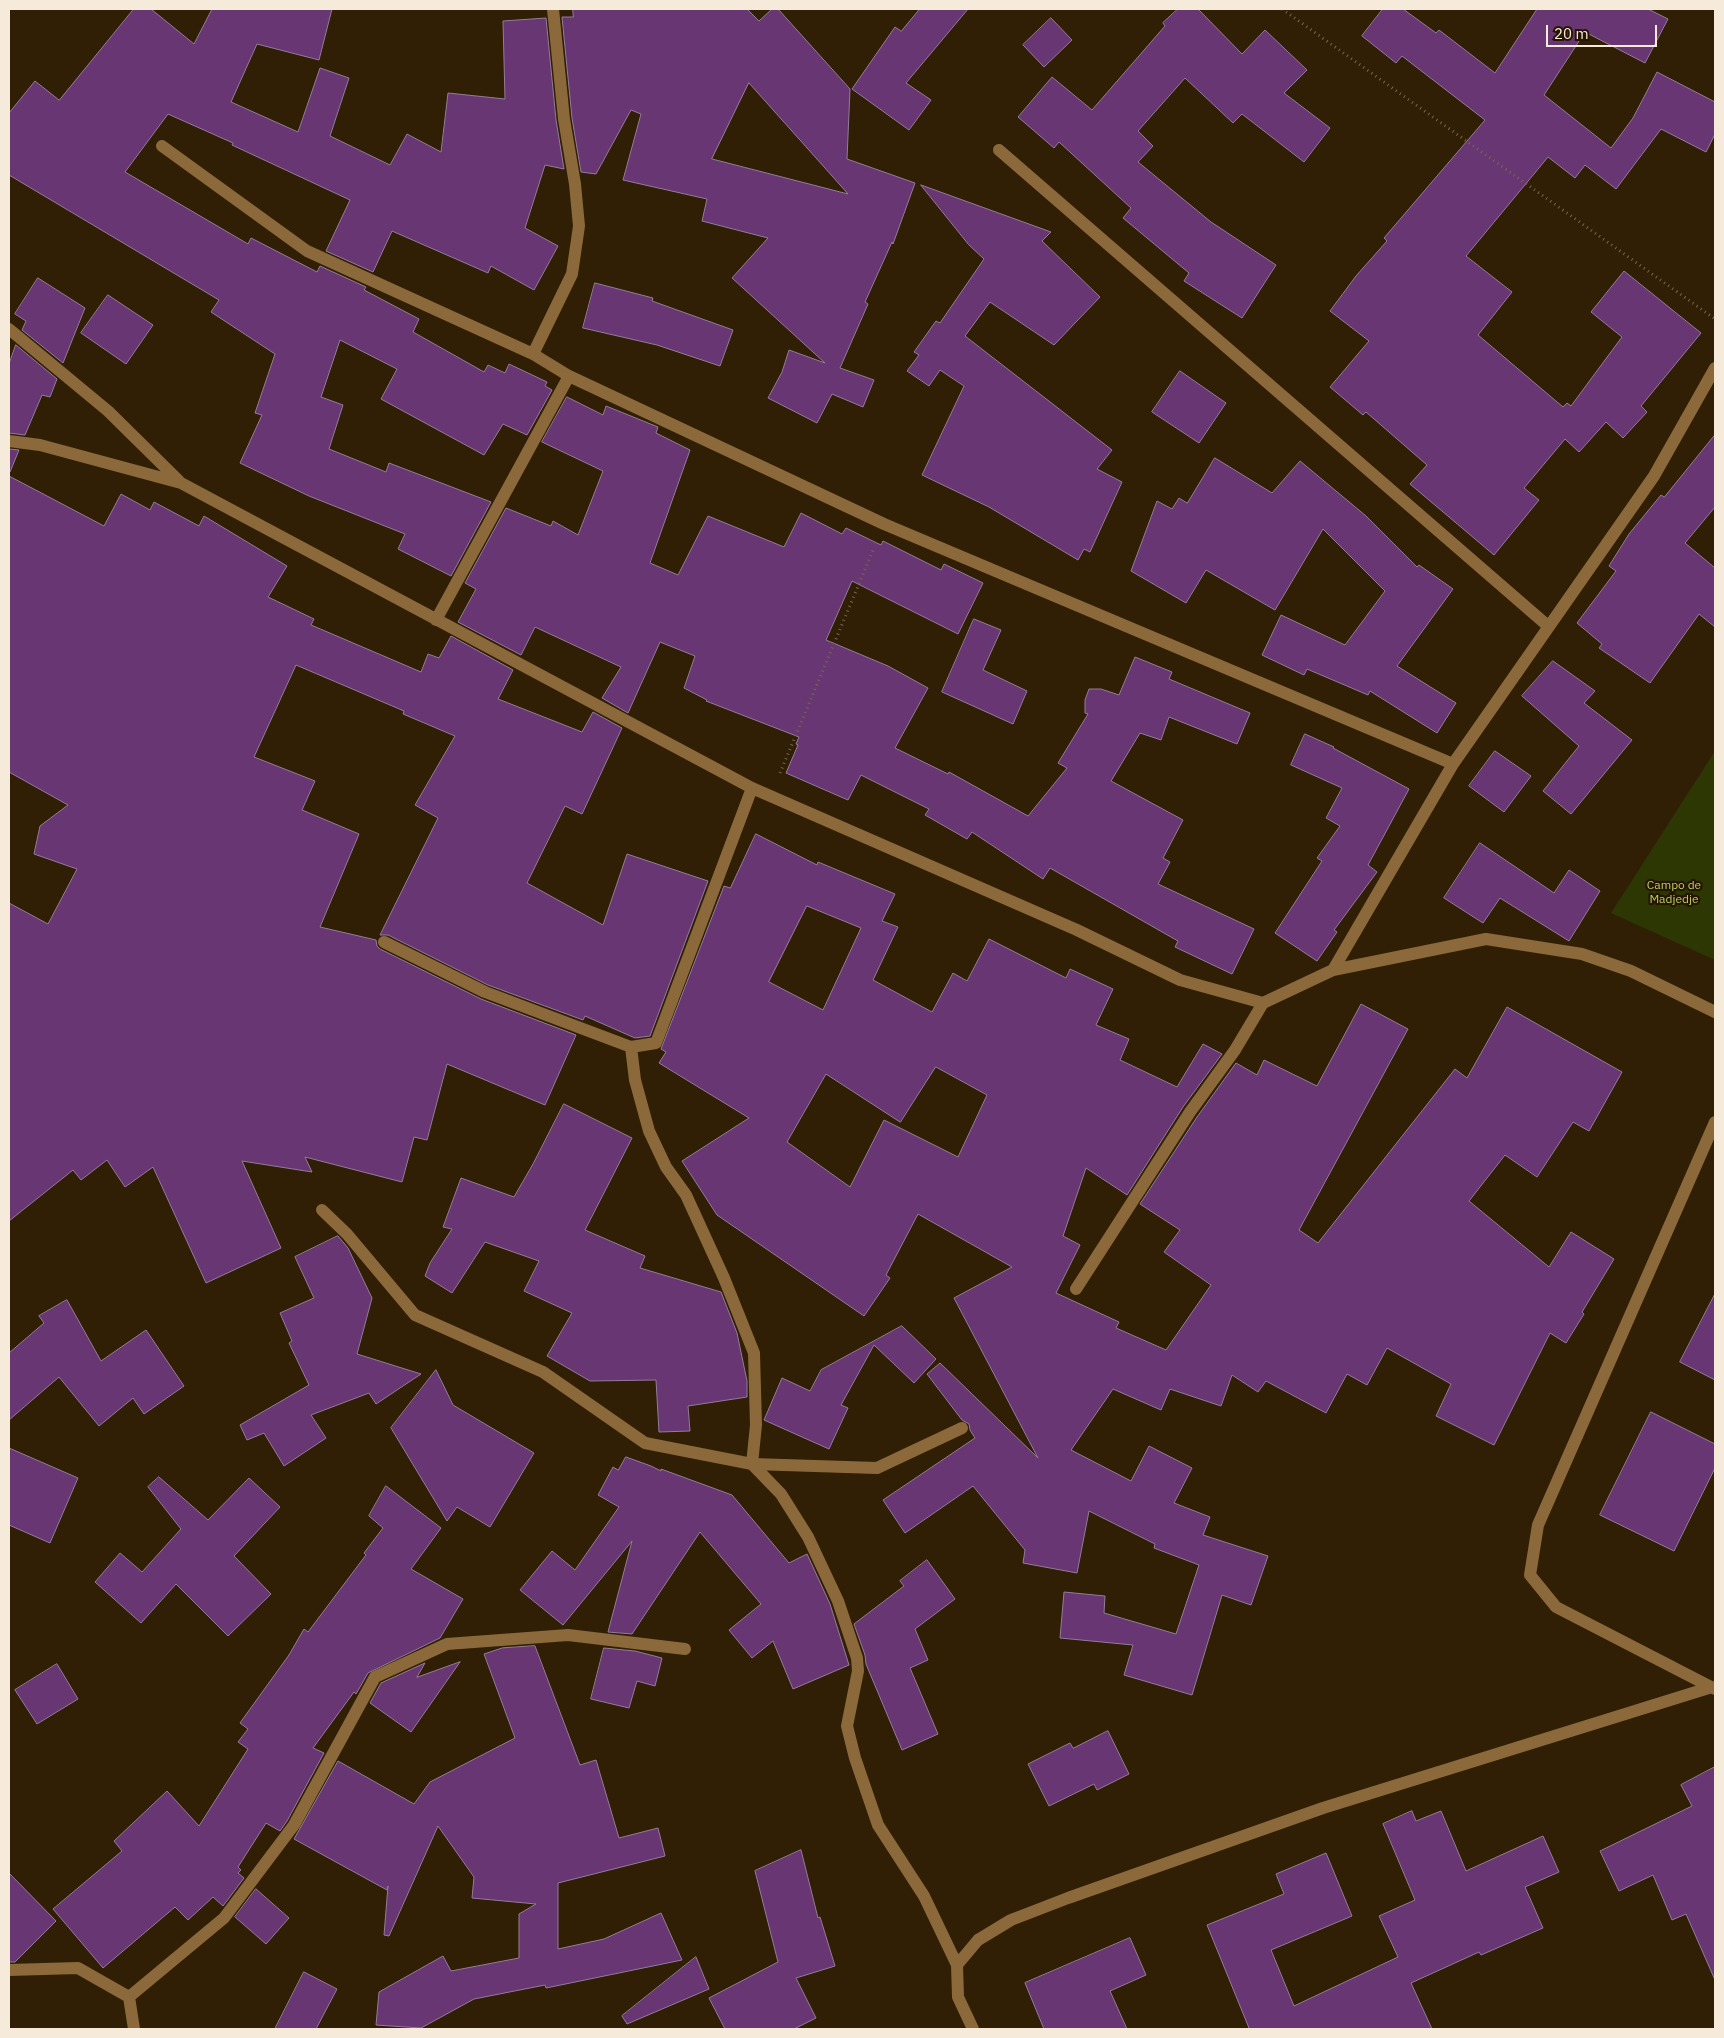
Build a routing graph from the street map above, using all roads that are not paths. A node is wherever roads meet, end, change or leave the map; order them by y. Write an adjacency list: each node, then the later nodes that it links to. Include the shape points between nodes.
1 (553, 9): 5 (street, via 579,226 572,274)
2 (162, 146): 5 (street, via 307,251)
3 (999, 150): 11 (street)
4 (9, 329): 9 (street, via 108,411)
5 (533, 354): 7 (street)
6 (1715, 368): 11 (street, via 1654,476)
7 (569, 376): 10 (street); 12 (street, via 884,524)
8 (9, 440): 9 (street, via 40,445)
9 (181, 483): 10 (street)
10 (436, 620): 13 (street)
11 (1548, 626): 12 (street)
12 (1453, 764): 15 (street)
13 (752, 788): 16 (street, via 1077,930 1180,980); 18 (street, via 656,1043)
14 (384, 942): 18 (street, via 485,992)
15 (1333, 970): 16 (street); 17 (street, via 1486,939 1582,954 1631,971)
16 (1264, 1002): 21 (street)
17 (1715, 1012)
18 (631, 1047): 23 (street, via 635,1080 649,1131 666,1167 686,1195 754,1353 756,1425)
19 (1715, 1122): 25 (street, via 1538,1525 1530,1575 1556,1608)
20 (322, 1210): 23 (street, via 347,1234 416,1315 543,1372 645,1443)
21 (1076, 1288)
22 (962, 1428): 23 (street, via 877,1468)
23 (752, 1464): 26 (street, via 786,1501 808,1537 838,1601 857,1658 858,1671 847,1726 855,1758 878,1825 924,1896)
24 (685, 1649): 28 (street, via 568,1635 447,1644 376,1677 294,1825 224,1918)
25 (1714, 1688): 26 (street, via 1323,1808 1068,1898 1011,1920 986,1935)
26 (957, 1965): 30 (street, via 958,1997)
27 (9, 1970): 28 (street, via 78,1968)
28 (129, 1997): 29 (street)
29 (134, 2029)
30 (973, 2029)

